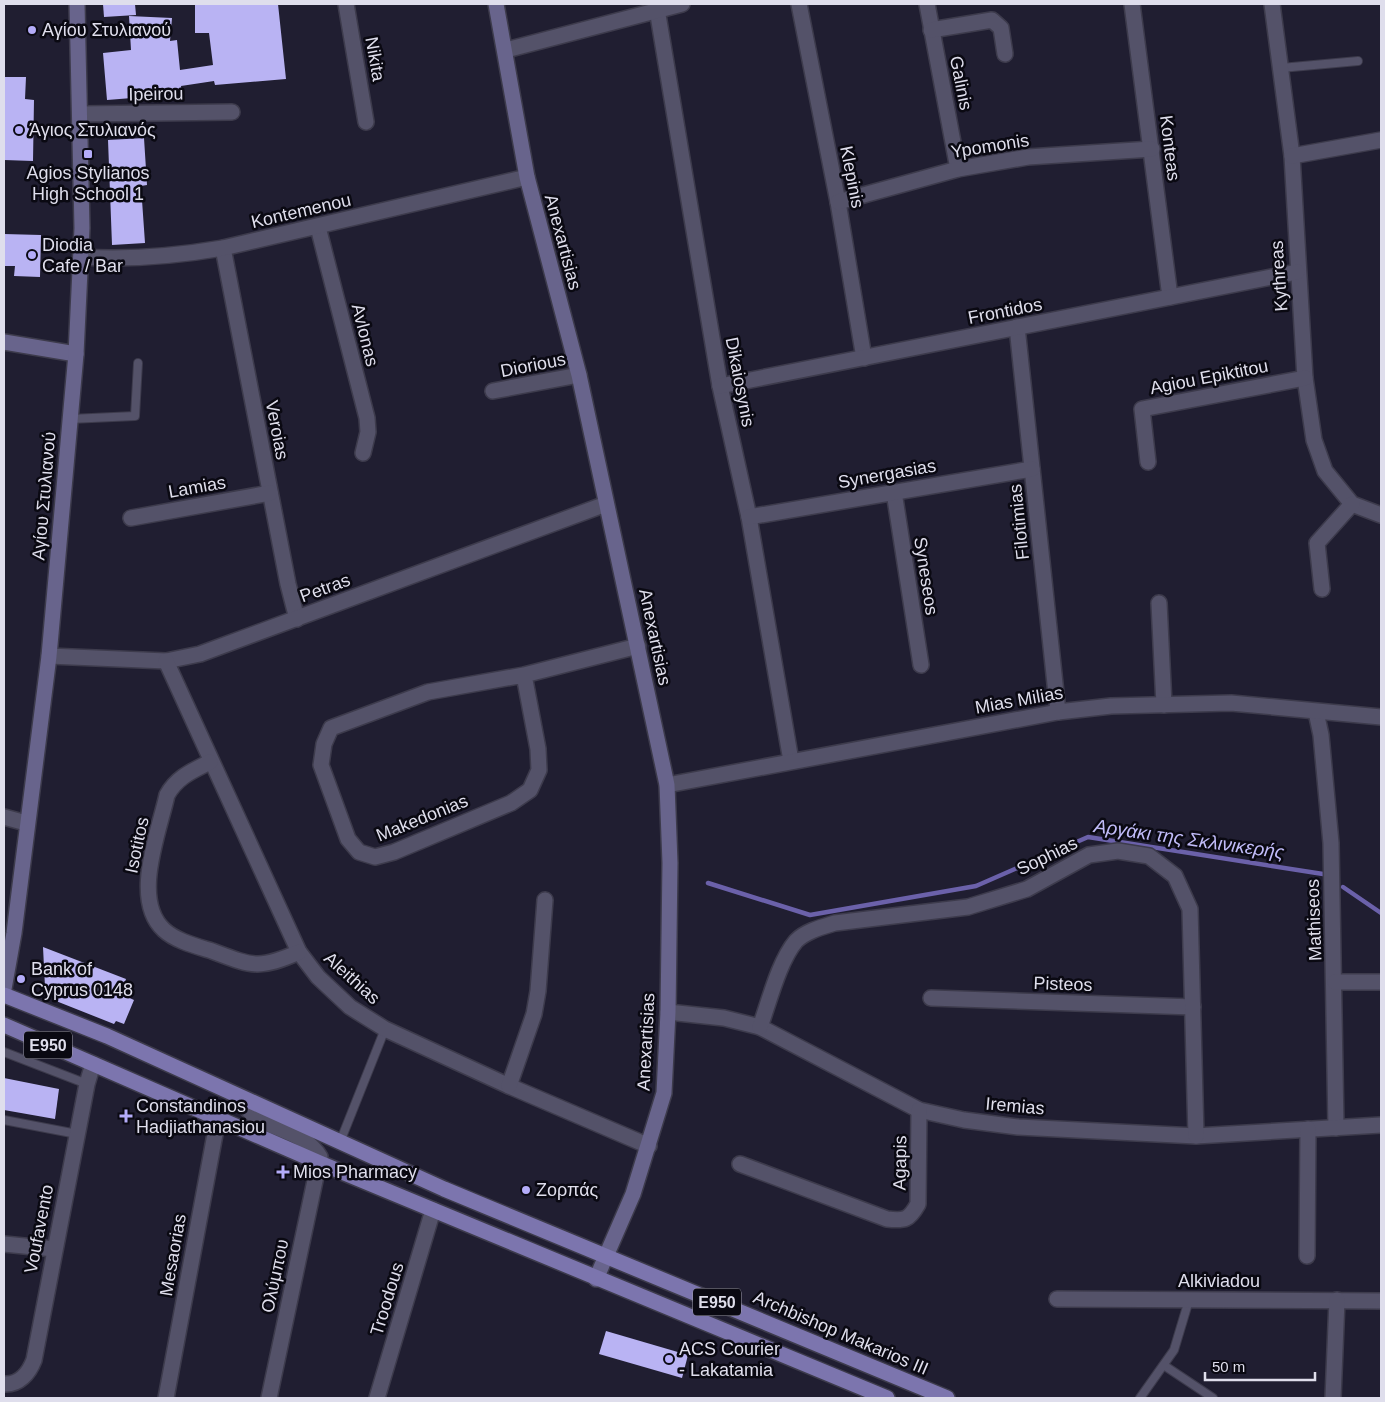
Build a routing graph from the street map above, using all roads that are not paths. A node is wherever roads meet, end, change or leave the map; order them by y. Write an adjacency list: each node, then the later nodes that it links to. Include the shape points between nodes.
1 (77, 4): 16 (street, Αγίου Στυλιανού)
2 (346, 4): 17 (street, Nikita)
3 (496, 4): 11 (street, Anexartisias)
4 (682, 4): 9 (street)
5 (798, 4): 23 (street, Klepinis)
6 (927, 4): 10 (street, Galinis)
7 (1132, 4): 19 (street, Konteas)
8 (1272, 4): 14 (street, Kythreas)
9 (657, 9): 11 (street); 36 (street, Dikaiosynis)
10 (932, 30): 12 (street, via 992,20 1001,28); 21 (street, Galinis)
11 (506, 50): 22 (street, Anexartisias)
12 (1005, 54)
13 (1358, 61): 14 (lane)
14 (1282, 68): 20 (street, Kythreas)
15 (232, 112): 16 (street, Ipeirou)
16 (81, 114): 26 (street, Αγίου Στυλιανού)
17 (366, 122)
18 (1381, 140): 20 (street)
19 (1152, 149): 21 (street, Ypomonis, via 1028,157); 28 (street, Konteas)
20 (1292, 156): 27 (street, Kythreas)
21 (958, 169): 23 (street, Ypomonis)
22 (527, 177): 24 (street, Kontemenou); 34 (street, Anexartisias)
23 (838, 202): 32 (street, Klepinis)
24 (318, 227): 25 (street, Kontemenou); 39 (street, Avlonas, via 367,418 368,432)
25 (223, 248): 26 (street, Kontemenou, via 182,255); 43 (street, Veroias)
26 (81, 257): 31 (street, Αγίου Στυλιανού)
27 (1297, 272): 28 (street, Frontidos); 35 (street, Kythreas)
28 (1170, 297): 29 (street, Frontidos)
29 (1017, 328): 32 (street, Frontidos); 41 (street, Filotimias)
30 (4, 342): 31 (street)
31 (76, 354): 38 (street, Αγίου Στυλιανού)
32 (864, 358): 36 (street, Frontidos)
33 (138, 363): 38 (lane, via 135,416)
34 (579, 375): 37 (street, Diorious); 44 (street, Anexartisias)
35 (1305, 378): 40 (street, Agiou Epiktitou, via 1142,409); 45 (street, Kythreas, via 1314,440 1325,471)
36 (720, 386): 47 (street, Dikaiosynis)
37 (493, 391)
38 (70, 419): 53 (street, Αγίου Στυλιανού)
39 (363, 453)
40 (1148, 462)
41 (1032, 469): 42 (street, Synergasias); 58 (street, Filotimias)
42 (894, 492): 47 (street, Synergasias); 55 (street, Syneseos)
43 (270, 493): 48 (street, Lamias); 51 (street, Veroias)
44 (606, 504): 51 (street, Petras); 52 (street, Anexartisias)
45 (1352, 504): 46 (street, Kythreas); 49 (street, via 1317,543)
46 (1381, 515)
47 (749, 517): 61 (street, Dikaiosynis)
48 (131, 518)
49 (1322, 589)
50 (1160, 603): 57 (street)
51 (296, 619): 54 (street, Petras, via 200,654)
52 (638, 646): 56 (street, Makedonias); 63 (street, Anexartisias)
53 (49, 656): 54 (street, Petras); 65 (street, Αγίου Στυλιανού)
54 (166, 662): 62 (street, Aleithias)
55 (921, 665)
56 (524, 675): 56 (street, Makedonias, via 428,692 332,728 324,744 321,765 348,839 359,852 375,857 394,852 511,803 530,790 539,770 538,749)
57 (1164, 705): 58 (street, Mias Milias); 59 (street, Mias Milias, via 1231,703)
58 (1058, 712): 61 (street, Mias Milias)
59 (1316, 712): 60 (street, Mias Milias); 68 (street, Mathiseos, via 1329,819)
60 (1381, 717)
61 (791, 761): 63 (street, Mias Milias)
62 (210, 762): 67 (street, Aleithias); 67 (street, Isotitos, via 184,775 173,784 167,795 147,884 152,912 158,924 175,938 244,963 272,964)
63 (667, 785): 74 (street, Anexartisias, via 670,863)
64 (4, 817): 65 (street)
65 (26, 822): 70 (street, Αγίου Στυλιανού, via 14,933)
66 (545, 900): 81 (street, via 534,1014)
67 (299, 952): 77 (street, Aleithias, via 318,977 350,1007)
68 (1335, 982): 69 (street); 87 (street, Mathiseos)
69 (1381, 982)
70 (4, 989)
71 (4, 995): 82 (main road, Archbishop Makarios III / E950, via 107,1036)
72 (931, 998): 73 (street, Pisteos)
73 (1193, 1007): 76 (street, Sophias, via 1190,909 1175,876 1149,856 1118,851 1089,855 1027,889 968,907 835,923 814,930 797,941 785,960); 90 (street, Sophias)
74 (668, 1012): 76 (street, Iremias, via 724,1018); 92 (street, Anexartisias, via 664,1093)
75 (4, 1025): 79 (main road, E950)
76 (760, 1027): 83 (street, Iremias)
77 (385, 1030): 81 (street, Aleithias); 91 (lane)
78 (4, 1052): 80 (lane)
79 (93, 1064): 80 (street, Voufavento); 84 (main road, E950)
80 (86, 1084): 89 (street, Voufavento)
81 (509, 1086): 92 (street, Aleithias)
82 (240, 1097): 91 (main road, Archbishop Makarios III / E950); 93 (street, via 254,1117 309,1144 317,1152)
83 (920, 1110): 90 (street, Iremias, via 964,1120 1018,1126); 94 (street, Agapis, via 918,1204 912,1215 901,1220 887,1218)
84 (218, 1118): 93 (main road, E950); 107 (street, Mesaorias)
85 (4, 1120): 89 (lane)
86 (1381, 1125): 87 (street, Iremias)
87 (1336, 1128): 88 (street, Iremias)
88 (1308, 1129): 90 (street, Iremias); 99 (street)
89 (77, 1134): 97 (street, Voufavento)
90 (1196, 1136)
91 (340, 1142): 98 (main road, Archbishop Makarios III / E950)
92 (649, 1146): 98 (street, Anexartisias, via 633,1194)
93 (320, 1163): 95 (main road, E950); 108 (street, Ολύμπου)
94 (740, 1164)
95 (432, 1210): 100 (main road, E950); 109 (street, Troodous)
96 (4, 1244): 97 (street)
97 (54, 1249): 106 (street, Voufavento, via 34,1360 25,1376)
98 (605, 1256): 100 (street, Anexartisias); 111 (main road, Archbishop Makarios III / E950)
99 (1307, 1256)
100 (596, 1278): 110 (main road, E950)
101 (1057, 1299): 102 (street, Alkiviadou)
102 (1189, 1300): 103 (street, Alkiviadou); 105 (lane)
103 (1337, 1300): 104 (street, Alkiviadou); 114 (street)
104 (1381, 1301)
105 (1165, 1366): 112 (lane); 113 (lane)
106 (4, 1384)
107 (166, 1398)
108 (269, 1398)
109 (377, 1398)
110 (883, 1398)
111 (948, 1398)
112 (1140, 1398)
113 (1212, 1398)
114 (1332, 1398)

